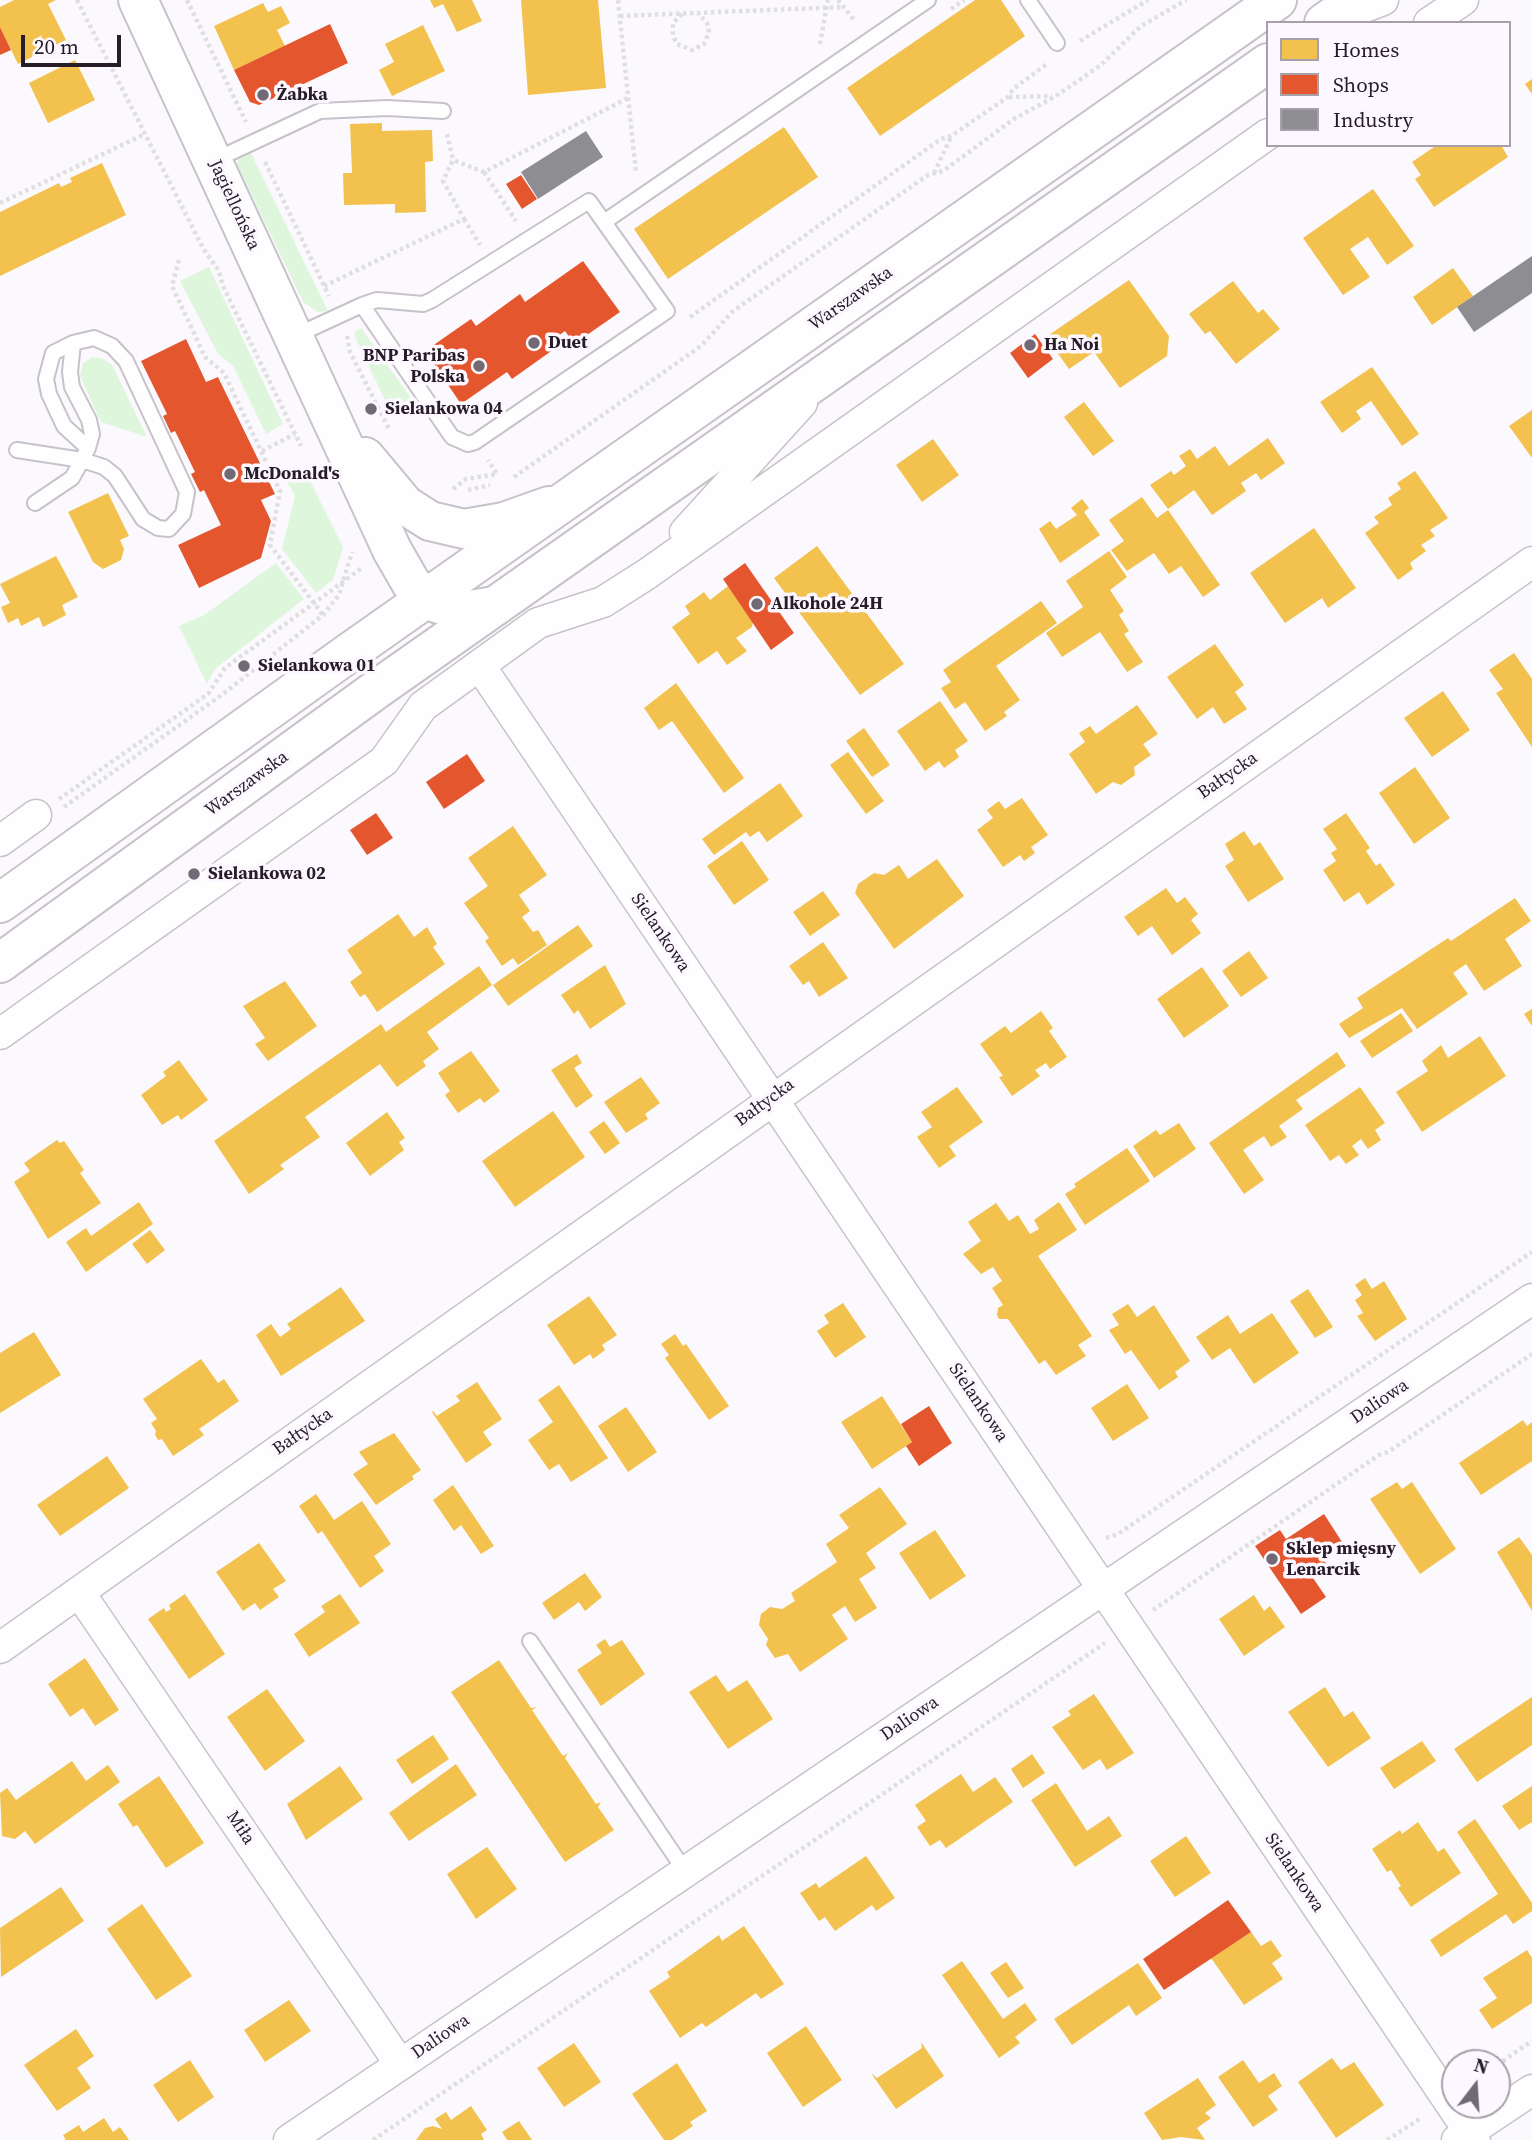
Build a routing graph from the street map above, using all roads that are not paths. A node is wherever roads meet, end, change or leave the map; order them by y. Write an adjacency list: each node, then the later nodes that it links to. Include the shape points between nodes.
1 (138, 0): 15 (main road, Jagiellońska)
2 (928, 0): 16 (lane)
3 (1028, 0): 11 (lane)
4 (1277, 0): 24 (main road, Warszawska)
5 (1356, 0): 8 (main road)
6 (1384, 0): 9 (street)
7 (1463, 0): 10 (street)
8 (1326, 21)
9 (1328, 21)
10 (1433, 21)
11 (1057, 43)
12 (1266, 64): 20 (main road, Warszawska)
13 (443, 111): 15 (lane, via 376,107 320,111)
14 (1266, 135): 27 (street)
15 (214, 161): 18 (main road, Jagiellońska)
16 (604, 222): 17 (lane, via 589,201 423,304 386,299); 17 (lane, via 667,311 475,442 452,437)
17 (362, 305): 18 (lane)
18 (295, 336): 21 (main road, Jagiellońska)
19 (73, 343): 23 (lane, via 71,380 92,434); 23 (lane, via 53,354 46,379 64,426); 23 (lane, via 94,338 126,361 187,492 183,514 169,529 143,519 115,476)
20 (834, 367): 27 (street); 29 (main road, Warszawska)
21 (330, 410): 24 (main road, Jagiellońska, via 405,505 430,521 464,529 504,522); 28 (main road, Jagiellońska, via 392,550)
22 (17, 450): 23 (lane)
23 (85, 454): 25 (lane, via 72,478)
24 (572, 498): 28 (main road, Warszawska)
25 (35, 503)
26 (1532, 562): 36 (street, Bałtycka)
27 (647, 574): 30 (street, via 603,602 538,623)
28 (426, 600): 29 (main road, via 470,610); 33 (main road, Warszawska)
29 (495, 606): 34 (main road, Warszawska)
30 (480, 666): 35 (street, via 423,706 384,761); 36 (street, Sielankowa)
31 (36, 816): 32 (street)
32 (0, 841)
33 (0, 903)
34 (0, 963)
35 (0, 1034)
36 (772, 1098): 38 (street, Sielankowa); 39 (street, Bałtycka)
37 (1532, 1299): 38 (street, Daliowa)
38 (1102, 1588): 42 (street, Daliowa); 45 (street, Sielankowa)
39 (79, 1592): 41 (street, Bałtycka); 43 (street, Miła)
40 (530, 1641): 42 (lane)
41 (0, 1648)
42 (685, 1871): 43 (street, Daliowa)
43 (400, 2064): 46 (street, Daliowa)
44 (1532, 2090): 45 (street)
45 (1467, 2137)
46 (289, 2140)

